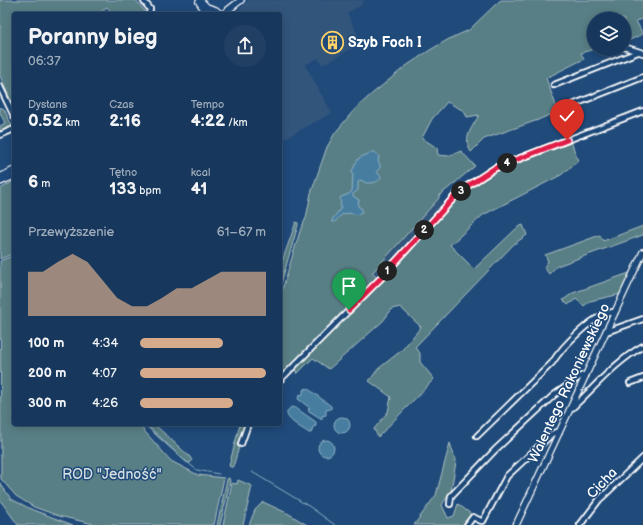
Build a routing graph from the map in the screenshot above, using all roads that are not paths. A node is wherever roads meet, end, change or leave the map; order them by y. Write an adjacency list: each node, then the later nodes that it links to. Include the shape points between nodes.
1 (143, 0): 4 (street)
2 (199, 0): 5 (street); 7 (street)
3 (241, 0): 7 (street)
4 (150, 12)
5 (203, 12)
6 (205, 12): 7 (street)
7 (218, 12)
8 (631, 49): 9 (street)
9 (641, 52): 11 (street)
10 (643, 77): 16 (street, via 574,104)
11 (554, 85)
12 (0, 87): 13 (street)
13 (3, 100): 15 (street)
14 (643, 111): 29 (street, via 495,168 460,191 380,279)
15 (12, 113)
16 (557, 114)
17 (12, 130): 18 (street)
18 (0, 136)
19 (12, 171): 20 (street)
20 (0, 177)
21 (12, 177): 22 (street)
22 (0, 182)
23 (643, 252): 24 (street, Walentego Rakoniewskiego)
24 (615, 312): 26 (street, Walentego Rakoniewskiego); 35 (street, via 608,313 587,325)
25 (643, 319): 26 (street)
26 (606, 332): 28 (street, Walentego Rakoniewskiego)
27 (643, 346): 32 (street, via 610,372)
28 (586, 375): 32 (street, Walentego Rakoniewskiego); 38 (street, via 554,395 495,450 451,496)
29 (282, 378)
30 (643, 378): 31 (street)
31 (630, 383)
32 (570, 410): 34 (street, Walentego Rakoniewskiego)
33 (247, 426): 36 (street)
34 (559, 433): 39 (street, via 552,434 507,476 483,521 473,517); 40 (street, Walentego Rakoniewskiego)
35 (477, 436)
36 (241, 444)
37 (643, 458): 41 (street, Cicha, via 599,500)
38 (450, 504)
39 (467, 525)
40 (516, 525)
41 (580, 525)

